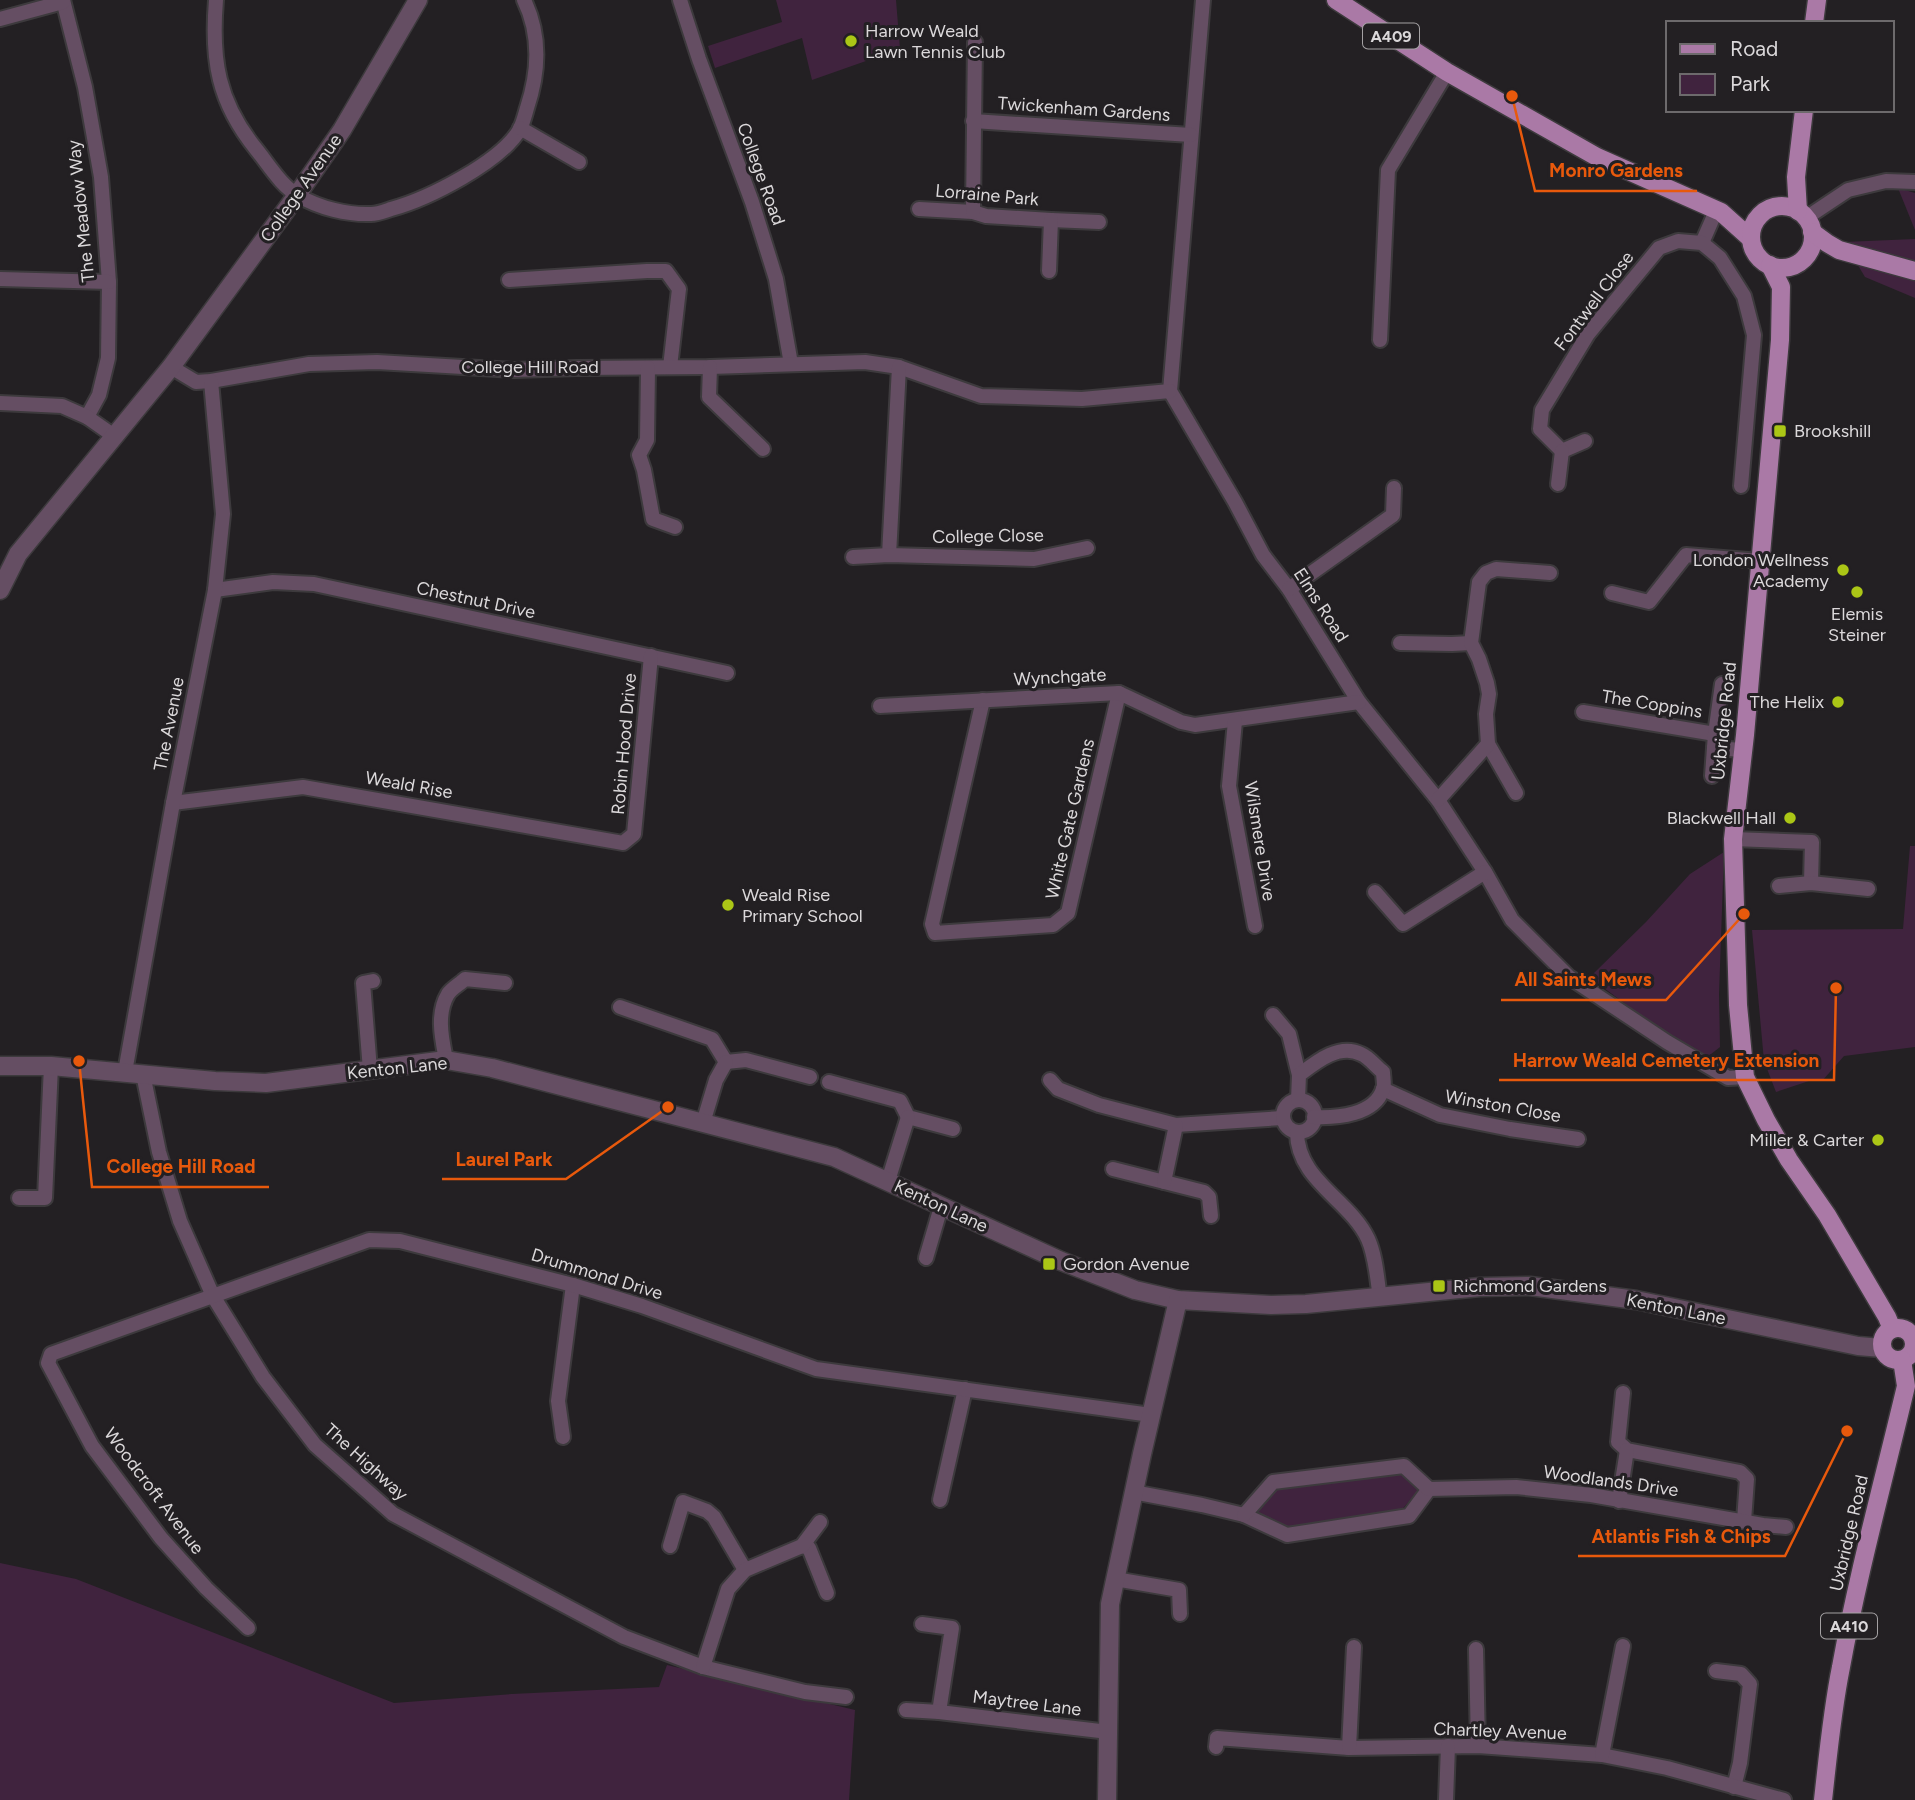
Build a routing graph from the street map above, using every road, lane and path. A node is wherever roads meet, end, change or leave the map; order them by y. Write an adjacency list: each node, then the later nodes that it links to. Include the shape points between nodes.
1 (216, 0): 20 (street, via 216,63 222,94 243,134)
2 (418, 0): 20 (street, College Avenue)
3 (524, 0): 15 (street, via 538,49 534,86)
4 (680, 0): 42 (street, College Road, via 776,279)
5 (1203, 0): 16 (street)
6 (1336, 0): 12 (main road, A409)
7 (1817, 0): 10 (main road)
8 (63, 1): 9 (street); 39 (street, The Meadow Way, via 101,177)
9 (0, 19)
10 (1814, 21)
11 (975, 42): 14 (street, Twickenham Gardens)
12 (1447, 72): 23 (main road, A409, via 1597,157); 41 (street, via 1388,170)
13 (1804, 112): 18 (main road)
14 (974, 121): 16 (street, Twickenham Gardens); 24 (street, Twickenham Gardens)
15 (520, 128): 17 (street); 20 (street, via 505,148 414,203 372,215 326,208)
16 (1191, 135): 49 (street)
17 (579, 162)
18 (1796, 177): 21 (main road); 27 (main road)
19 (1915, 183): 27 (street, via 1886,181 1848,190)
20 (298, 195): 43 (street, College Avenue)
21 (1779, 206): 25 (main road); 27 (main road)
22 (919, 209): 24 (street, Lorraine Park)
23 (1718, 211): 25 (main road, A409); 29 (main road, A409); 30 (street)
24 (973, 212): 26 (street, Lorraine Park)
25 (1759, 215): 29 (main road)
26 (1051, 220): 28 (street, Lorraine Park); 35 (street, Lorraine Park)
27 (1805, 220): 31 (main road); 32 (main road, via 1812,242)
28 (1099, 222)
29 (1750, 238): 33 (main road, via 1758,258)
30 (1702, 243): 55 (street, Fontwell Close, via 1678,241 1659,248 1588,334 1542,410 1540,429); 56 (street, via 1720,258 1744,296 1754,335 1741,479)
31 (1839, 250): 32 (main road); 36 (main road)
32 (1808, 253): 34 (main road)
33 (1770, 265): 34 (main road); 40 (main road, Uxbridge Road)
34 (1792, 266): 40 (main road, Uxbridge Road)
35 (1049, 271)
36 (1915, 271)
37 (0, 279): 39 (street)
38 (509, 280): 45 (street, via 666,271 679,289)
39 (108, 282): 51 (street, The Meadow Way, via 108,358 99,396)
40 (1781, 287): 56 (main road, Uxbridge Road)
41 (1380, 340)
42 (791, 364): 46 (street, College Hill Road); 47 (street, College Hill Road, via 865,362)
43 (171, 367): 48 (street, College Hill Road, via 196,382); 52 (street)
44 (648, 368): 45 (street, College Hill Road); 48 (street, College Hill Road, via 514,370 377,362 309,364); 59 (street, via 648,440 639,455 653,519)
45 (670, 368): 46 (street, College Hill Road)
46 (710, 368): 54 (street, via 709,397)
47 (899, 368): 49 (street, College Hill Road, via 981,396 1082,399); 61 (street)
48 (211, 381): 67 (street, The Avenue, via 223,514)
49 (1170, 391): 65 (street, Elms Road, via 1263,555)
50 (0, 403): 51 (street, via 62,406)
51 (87, 417): 52 (street)
52 (114, 436): 66 (street, via 18,554)
53 (1585, 441): 55 (street)
54 (763, 449)
55 (1562, 451): 57 (street)
56 (1768, 474): 63 (main road, Uxbridge Road)
57 (1558, 484)
58 (1394, 488): 65 (street, via 1393,515)
59 (674, 527)
60 (1087, 548): 61 (street, College Close, via 1034,559)
61 (889, 555): 62 (street, College Close)
62 (853, 557)
63 (1760, 561): 68 (street, via 1685,555 1649,602); 82 (main road, Uxbridge Road)
64 (1549, 573): 70 (street, via 1496,569 1486,573 1477,587)
65 (1289, 589): 76 (street, Elms Road)
66 (0, 590)
67 (215, 590): 71 (street, Chestnut Drive, via 273,582 314,584); 86 (street, The Avenue)
68 (1612, 593)
69 (1400, 643): 70 (street)
70 (1471, 643): 81 (street, via 1489,694)
71 (652, 656): 72 (street, Chestnut Drive); 87 (street, Robin Hood Drive)
72 (727, 673)
73 (1722, 684): 80 (street, The Coppins)
74 (1119, 694): 75 (street, Wynchgate); 75 (street, White Gate Gardens, via 1068,913 1053,925 935,933 932,923); 79 (street, Wynchgate, via 1181,722)
75 (983, 700): 77 (street, Wynchgate)
76 (1359, 702): 79 (street, Wynchgate); 85 (street, Elms Road)
77 (880, 706)
78 (1583, 712): 80 (street, The Coppins)
79 (1235, 721): 94 (street, Wilsmere Drive, via 1229,786)
80 (1714, 741): 82 (street, The Coppins); 83 (street, The Coppins)
81 (1488, 744): 84 (street); 85 (street)
82 (1742, 750): 88 (main road, Uxbridge Road)
83 (1712, 776)
84 (1516, 793)
85 (1438, 800): 89 (street, Elms Road)
86 (173, 803): 87 (street, Weald Rise, via 303,787 623,843); 104 (street, The Avenue)
87 (634, 834)
88 (1733, 839): 90 (street, via 1812,842); 108 (main road, Uxbridge Road)
89 (1485, 872): 93 (street, via 1403,924); 108 (street, Elms Road, via 1512,920 1569,977 1728,1079)
90 (1811, 883): 91 (street); 92 (street)
91 (1779, 886)
92 (1868, 888)
93 (1375, 892)
94 (1255, 926)
95 (373, 981): 103 (street, via 363,984)
96 (505, 983): 99 (street, via 466,979 449,992 441,1014)
97 (620, 1007): 100 (street, via 712,1039)
98 (1273, 1015): 106 (street, via 1289,1034)
99 (446, 1060): 103 (street, Kenton Lane); 116 (street, Kenton Lane)
100 (726, 1062): 107 (street, via 746,1060); 116 (street)
101 (0, 1066): 102 (street, Kenton Lane)
102 (51, 1066): 104 (street, Kenton Lane); 124 (street, via 45,1198)
103 (370, 1070): 105 (street, Kenton Lane, via 266,1083)
104 (124, 1072): 105 (street, Kenton Lane)
105 (143, 1074): 129 (street, The Highway, via 159,1152 180,1221)
106 (1299, 1075): 111 (street, via 1321,1058 1343,1050 1361,1053 1383,1072); 112 (street)
107 (810, 1077)
108 (1745, 1077): 132 (main road, Uxbridge Road, via 1789,1160 1827,1215)
109 (1050, 1080): 117 (street, via 1058,1089 1099,1105)
110 (829, 1082): 113 (street, via 900,1101)
111 (1383, 1089): 114 (street, via 1373,1103 1352,1116); 120 (street, Winston Close, via 1440,1115)
112 (1298, 1100): 114 (street, via 1312,1106); 115 (street, via 1288,1103)
113 (908, 1117): 118 (street); 122 (street)
114 (1314, 1117): 119 (street, via 1307,1130)
115 (1282, 1118): 117 (street); 119 (street, via 1287,1128)
116 (703, 1123): 122 (street, Kenton Lane, via 834,1157)
117 (1176, 1125): 123 (street)
118 (953, 1129)
119 (1297, 1132): 130 (street, via 1313,1177 1367,1237)
120 (1578, 1139)
121 (1113, 1169): 123 (street)
122 (888, 1181): 125 (street, Kenton Lane)
123 (1164, 1182): 126 (street, via 1204,1192)
124 (19, 1198)
125 (941, 1207): 127 (street); 131 (street, Kenton Lane, via 1094,1275)
126 (1211, 1216)
127 (926, 1258)
128 (573, 1285): 129 (street, Drummond Drive, via 400,1241 369,1240); 137 (street, Drummond Drive, via 816,1368); 140 (street, via 558,1401)
129 (213, 1296): 136 (street, Drummond Drive, via 51,1354); 161 (street, The Highway, via 263,1377 316,1445 393,1514 624,1637)
130 (1380, 1298): 131 (street, Kenton Lane, via 1271,1305); 134 (street, Kenton Lane, via 1530,1286 1636,1300)
131 (1178, 1300): 139 (street)
132 (1892, 1329): 133 (main road, via 1904,1329); 134 (main road, via 1882,1339)
133 (1915, 1343): 135 (main road, via 1911,1354)
134 (1882, 1348): 135 (main road, via 1890,1359)
135 (1902, 1360): 176 (main road, Uxbridge Road / A410, via 1906,1386 1840,1667)
136 (48, 1363): 157 (street, Woodcroft Avenue, via 92,1446 161,1538)
137 (965, 1389): 139 (street, Drummond Drive); 144 (street)
138 (1623, 1393): 141 (street, via 1618,1442)
139 (1151, 1415): 143 (street)
140 (563, 1437)
141 (1627, 1450): 145 (street); 147 (street, via 1740,1472 1747,1479)
142 (1429, 1489): 145 (street, Woodlands Drive, via 1516,1487); 146 (street, via 1409,1516 1287,1535); 146 (street, via 1404,1466 1273,1482)
143 (1133, 1492): 146 (street); 153 (street)
144 (940, 1500)
145 (1619, 1501): 147 (street, Woodlands Drive)
146 (1244, 1515)
147 (1744, 1521): 149 (street, Woodlands Drive)
148 (820, 1522): 151 (street)
149 (1786, 1527)
150 (670, 1546): 152 (street, via 683,1502 714,1517)
151 (802, 1546): 152 (street); 154 (street, via 809,1548)
152 (745, 1570): 161 (street, via 728,1589)
153 (1115, 1579): 155 (street, via 1179,1590); 166 (street, via 1110,1604)
154 (827, 1593)
155 (1180, 1614)
156 (922, 1624): 165 (street, via 952,1628)
157 (248, 1628)
158 (1623, 1646): 171 (street)
159 (1354, 1647): 170 (street)
160 (1476, 1649): 168 (street)
161 (703, 1667): 163 (street, The Highway)
162 (1716, 1671): 172 (street, via 1741,1674 1750,1684)
163 (846, 1697)
164 (906, 1710): 165 (street, Maytree Lane)
165 (939, 1712): 166 (street, Maytree Lane, via 1100,1731)
166 (1109, 1728): 173 (street)
167 (1448, 1746): 168 (street, Chartley Avenue); 170 (street, Chartley Avenue); 174 (street)
168 (1478, 1746): 171 (street, Chartley Avenue)
169 (1216, 1747): 170 (street, Chartley Avenue, via 1217,1738)
170 (1349, 1748)
171 (1602, 1755): 172 (street, Chartley Avenue)
172 (1734, 1787): 175 (street, Chartley Avenue)
173 (1107, 1800)
174 (1446, 1800)
175 (1784, 1800)
176 (1823, 1800)

